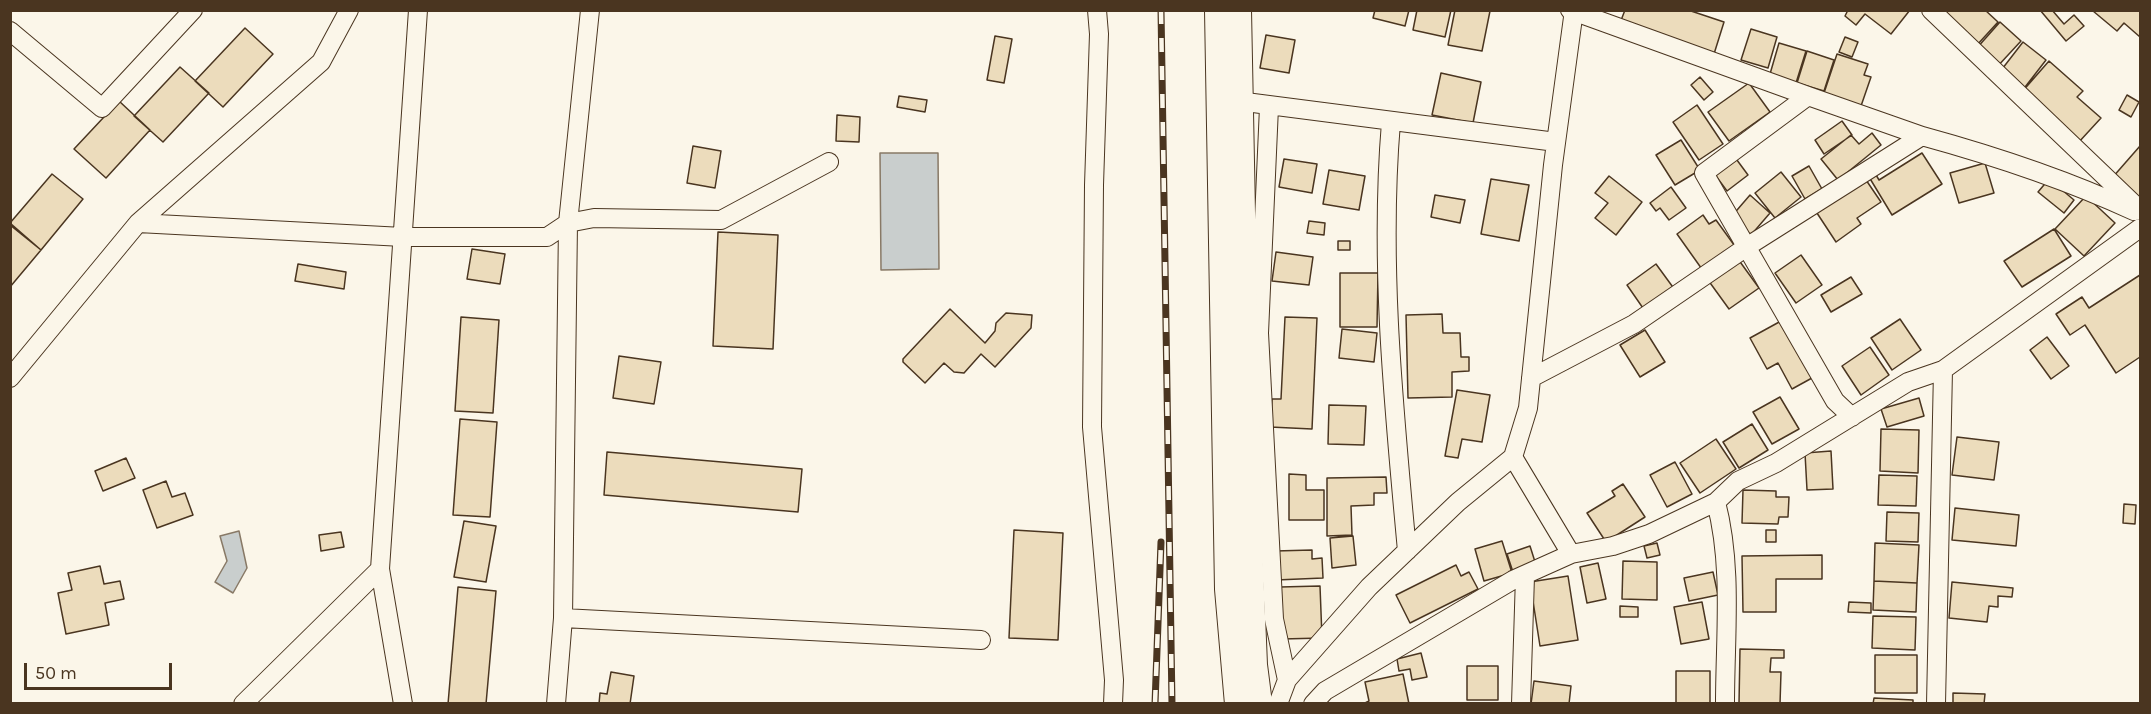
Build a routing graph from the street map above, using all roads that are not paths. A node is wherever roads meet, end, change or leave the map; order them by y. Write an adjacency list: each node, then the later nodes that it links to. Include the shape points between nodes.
1 (193, 10): 10 (street, via 102,108)
2 (350, 10): 20 (street, via 321,62)
3 (418, 10): 23 (street)
4 (590, 10): 21 (street)
5 (1097, 10): 41 (street, via 1092,427)
6 (1218, 10): 12 (main road)
7 (1238, 10): 12 (main road)
8 (1931, 10): 18 (street)
9 (1573, 11): 11 (street); 16 (street)
10 (10, 31)
11 (1808, 96): 15 (street); 24 (street, via 1704,173)
12 (1229, 100): 13 (street); 42 (main road, via 1228,589); 43 (main road, via 1254,664)
13 (1269, 106): 14 (street); 37 (street, via 1259,333 1274,619)
14 (1391, 122): 16 (street); 31 (street, via 1385,187 1389,361)
15 (1922, 136): 19 (street, via 2024,165 2084,187); 24 (street)
16 (1556, 142): 27 (street)
17 (829, 162): 21 (street, via 721,220 594,218)
18 (2140, 210)
19 (2140, 214)
20 (138, 223): 23 (street); 26 (street)
21 (568, 223): 23 (street, via 547,237); 35 (street)
22 (2140, 228): 25 (street)
23 (402, 237): 33 (street)
24 (1748, 246): 27 (street, via 1634,324); 28 (street, via 1835,401)
25 (1943, 370): 28 (street, via 1908,382); 48 (street)
26 (10, 378)
27 (1531, 378): 29 (street, via 1528,408)
28 (1852, 417): 30 (street, via 1738,481)
29 (1513, 457): 31 (street); 32 (street)
30 (1716, 501): 32 (street, via 1649,534); 47 (street, via 1727,565)
31 (1407, 551): 37 (street)
32 (1571, 554): 34 (street)
33 (380, 569): 38 (street); 39 (street)
34 (1525, 576): 45 (street, via 1325,691); 46 (street)
35 (563, 618): 36 (street); 40 (street)
36 (981, 640)
37 (1287, 680): 44 (street)
38 (243, 704)
39 (403, 704)
40 (556, 704)
41 (1113, 704)
42 (1238, 704)
43 (1259, 704)
44 (1278, 704)
45 (1312, 704)
46 (1521, 704)
47 (1725, 704)
48 (1936, 704)

